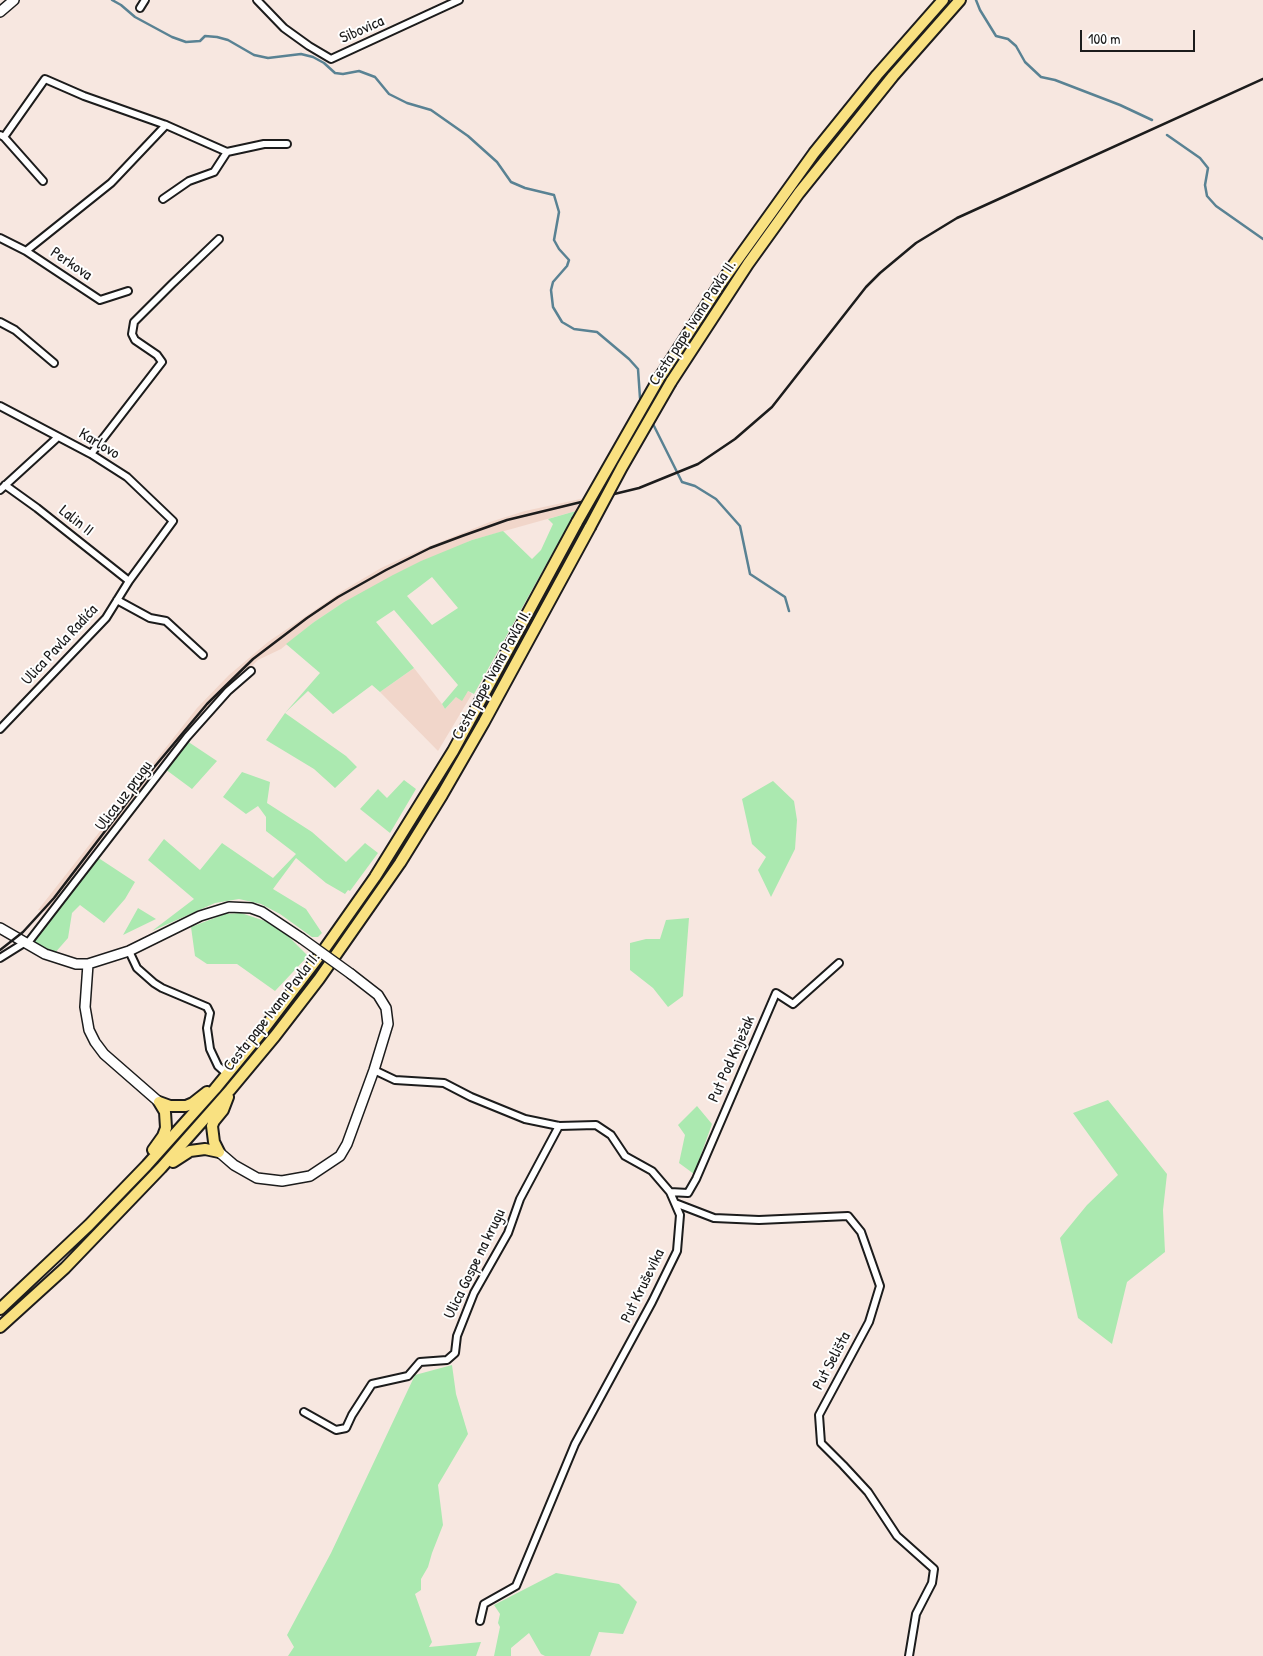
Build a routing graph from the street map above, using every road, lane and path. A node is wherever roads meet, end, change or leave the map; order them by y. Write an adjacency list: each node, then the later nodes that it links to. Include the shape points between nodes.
1 (14, 0): 8 (street)
2 (145, 0): 7 (street)
3 (257, 0): 4 (street, Sibovica, via 284,28 331,59)
4 (459, 0)
5 (943, 0): 38 (main road, Cesta pape Ivana Pavla II., bridge, via 812,155 720,284 658,380 474,713 396,844 310,969)
6 (960, 0): 40 (main road, Cesta pape Ivana Pavla II., bridge, via 893,76 799,193 748,264 671,382 484,722 400,863 318,980)
7 (140, 8)
8 (0, 12)
9 (166, 125): 10 (street, via 45,79); 12 (street); 17 (street, via 111,182)
10 (2, 136): 13 (street)
11 (287, 144): 12 (street, via 264,144)
12 (227, 152): 14 (street, via 214,172 189,181)
13 (43, 181)
14 (163, 199)
15 (0, 238): 17 (street, Perkova)
16 (219, 238): 23 (street, via 134,322 132,334 135,340 162,362)
17 (26, 251): 18 (street, Perkova, via 100,300)
18 (128, 291)
19 (0, 322): 20 (street, via 16,330)
20 (54, 363)
21 (0, 406): 22 (street, Karlovo)
22 (58, 437): 23 (street, Karlovo); 24 (street)
23 (91, 454): 25 (street, Karlovo, via 127,477)
24 (2, 487): 26 (street, Lalin II, via 37,508)
25 (173, 521): 26 (street, Ulica Pavla Radića)
26 (129, 581): 27 (street, Ulica Pavla Radića)
27 (117, 600): 28 (street, Ulica Pavla Radića, via 150,618 166,621); 30 (street, Ulica Pavla Radića, via 106,618)
28 (203, 655)
29 (250, 671): 32 (street, Ulica uz prugu, via 187,737)
30 (0, 729)
31 (0, 928): 32 (street)
32 (26, 943): 34 (street); 36 (street, via 56,959)
33 (128, 951): 36 (street); 37 (street, bridge, via 200,916 229,907 262,912 378,996 386,1008 388,1024); 38 (street, via 137,968 154,983 207,1007 210,1013 207,1028 210,1049 218,1066)
34 (0, 958)
35 (839, 963): 46 (street, Put Pod Knježak, via 793,1004 776,993 696,1179 688,1193)
36 (88, 964): 41 (street, via 86,1013 94,1042)
37 (374, 1070): 42 (street, Put Kruševika, via 395,1080 444,1083 525,1119); 43 (street, via 340,1156 310,1176 282,1181 257,1178)
38 (227, 1074): 39 (main road, Cesta pape Ivana Pavla II.)
39 (215, 1089): 41 (main road, via 186,1106); 44 (main road, Cesta pape Ivana Pavla II.)
40 (230, 1090): 43 (main road, via 223,1110 212,1126); 45 (main road, Cesta pape Ivana Pavla II.)
41 (159, 1102): 44 (main road, via 165,1112 166,1128)
42 (559, 1126): 46 (street, Put Kruševika, via 596,1126 611,1135 625,1156 652,1171); 50 (street, Ulica Gospe na krugu, via 520,1199 508,1233 474,1292 457,1336 455,1353 447,1360 420,1362 408,1376 372,1384 346,1428 336,1430)
43 (219, 1152): 45 (main road, via 205,1149 190,1151)
44 (147, 1165): 48 (main road, Cesta pape Ivana Pavla II.)
45 (162, 1168): 49 (main road, Cesta pape Ivana Pavla II., via 65,1268)
46 (670, 1192): 47 (street, Put Kruševika)
47 (675, 1203): 51 (street, Put Kruševika, via 680,1215 677,1251 575,1444 516,1586 484,1604); 52 (street, Put Selišta, via 714,1218 759,1220 848,1216 861,1232 880,1286 869,1322 819,1415 821,1443 868,1492 897,1536 934,1570 932,1583 916,1614)
48 (0, 1309)
49 (0, 1327)
50 (304, 1412)
51 (480, 1621)
52 (909, 1656)

